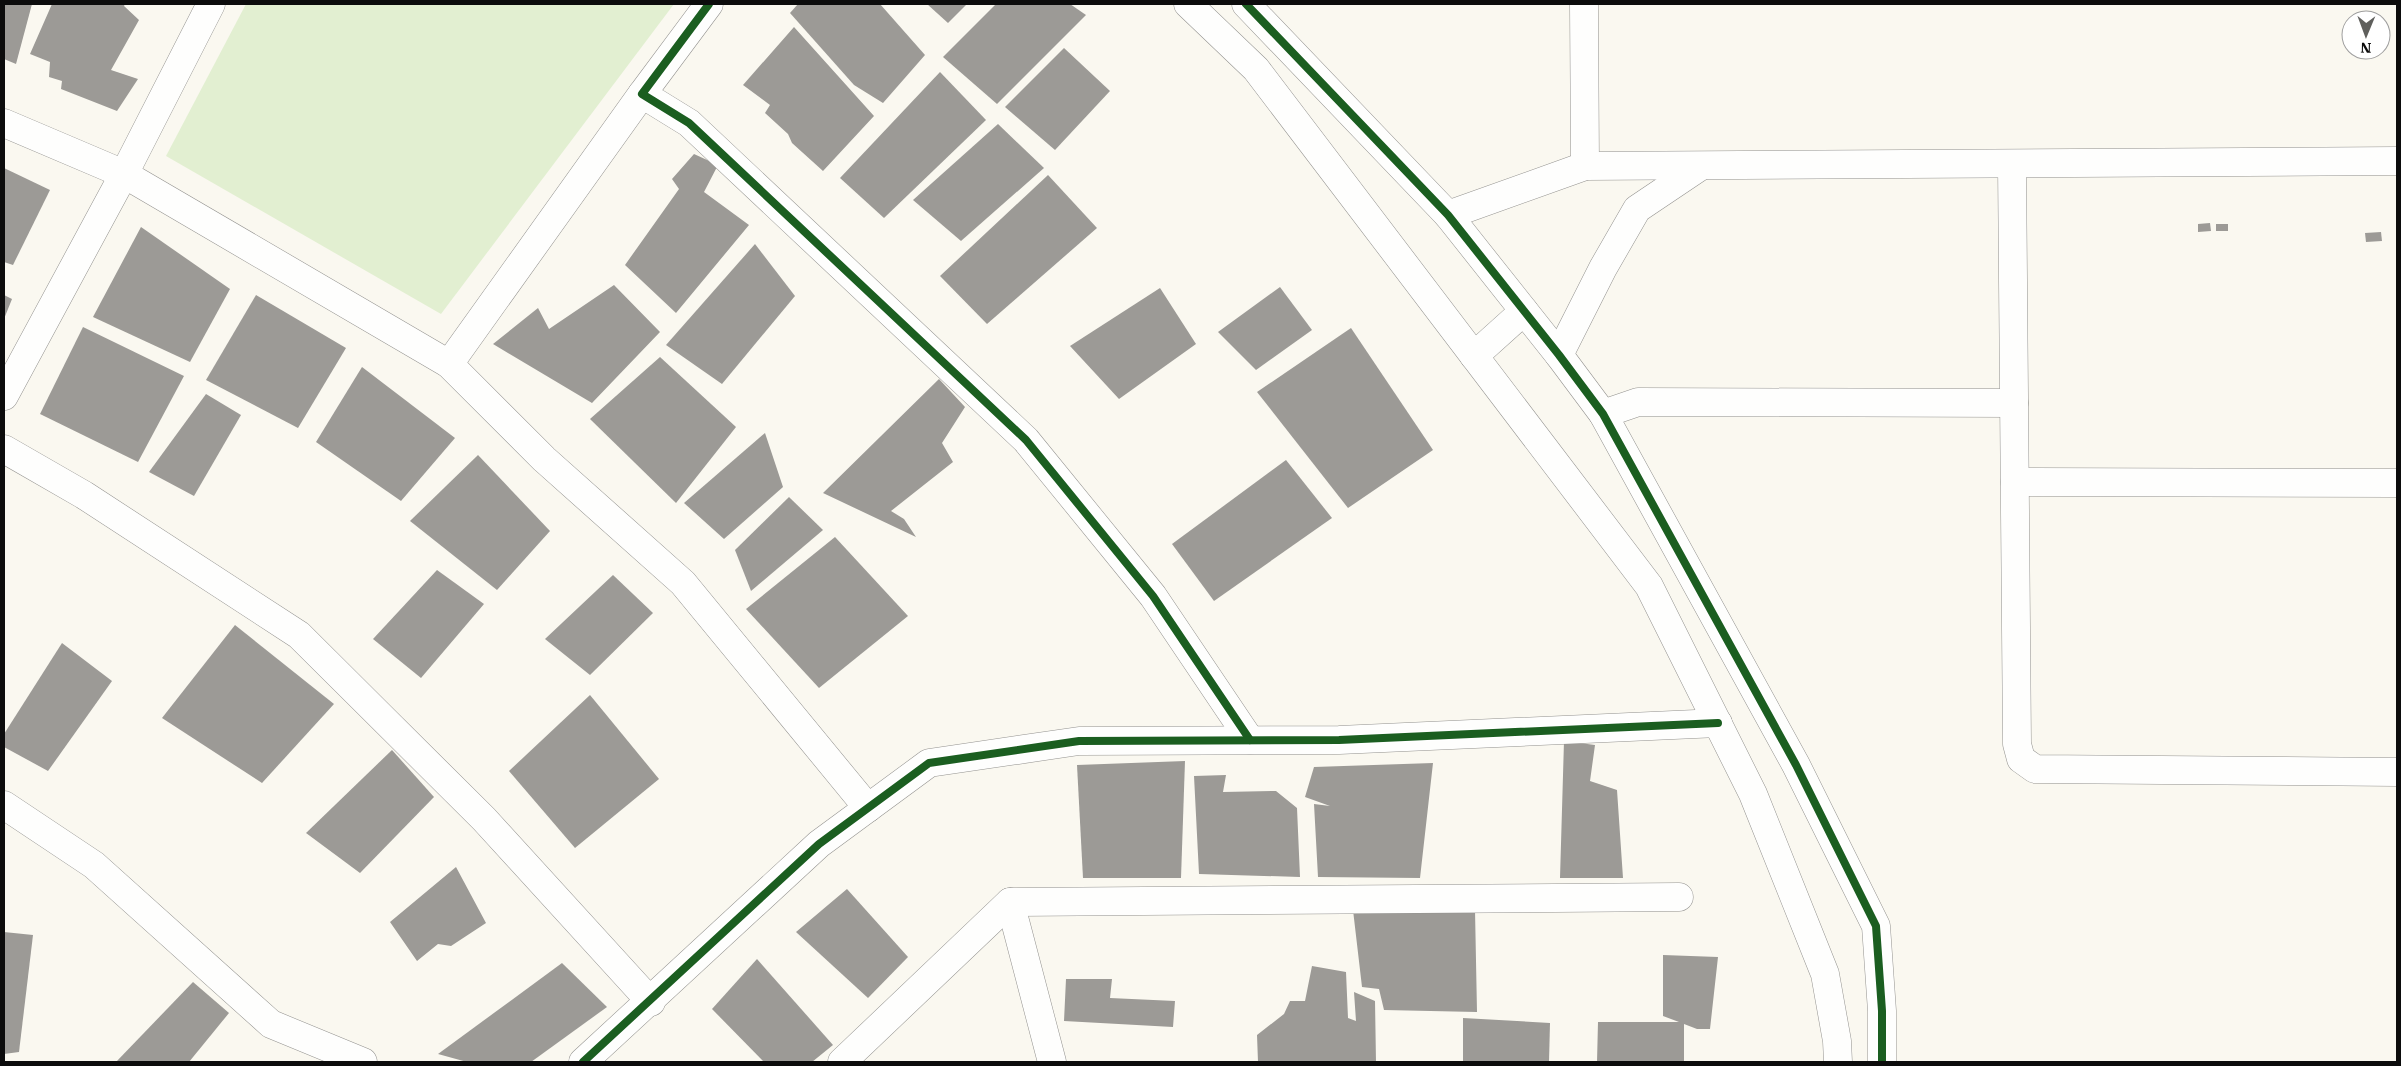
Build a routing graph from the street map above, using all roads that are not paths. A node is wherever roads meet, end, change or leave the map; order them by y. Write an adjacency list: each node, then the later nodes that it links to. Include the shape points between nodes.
1 (211, 4): 12 (street)
2 (709, 4): 6 (street)
3 (1188, 4): 16 (street, via 1256,70)
4 (1246, 4): 13 (street)
5 (1584, 4): 10 (street)
6 (642, 94): 17 (street); 25 (street, via 688,122 1026,440 1153,596)
7 (4, 123): 12 (street)
8 (2397, 161): 9 (street)
9 (2012, 164): 11 (street); 19 (street)
10 (1585, 166): 11 (street); 13 (street)
11 (1702, 166): 15 (street, via 1637,209)
12 (124, 174): 17 (street); 18 (street)
13 (1448, 216): 14 (street)
14 (1524, 311): 15 (street); 16 (street)
15 (1559, 355): 20 (street)
16 (1474, 356): 24 (street, via 1649,586)
17 (449, 364): 28 (street, via 544,459 683,582)
18 (4, 396)
19 (2014, 403): 20 (street, via 1638,402); 22 (street)
20 (1603, 414): 37 (street, via 1796,765 1876,926)
21 (4, 449): 31 (street, via 84,495 299,635 484,819)
22 (2015, 482): 23 (street); 26 (street, via 2018,744 2021,759 2034,769)
23 (2397, 483)
24 (1718, 723): 25 (street, via 1339,740); 36 (street, via 1753,794 1825,974)
25 (1250, 740): 28 (street, via 1079,741 929,763)
26 (2397, 772)
27 (4, 805): 32 (street, via 94,865 272,1024)
28 (868, 808): 31 (street, via 819,844)
29 (1680, 897): 30 (street)
30 (1010, 902): 34 (street); 35 (street)
31 (651, 1002): 33 (street)
32 (363, 1062)
33 (583, 1062)
34 (842, 1062)
35 (1052, 1062)
36 (1838, 1062)
37 (1882, 1062)

